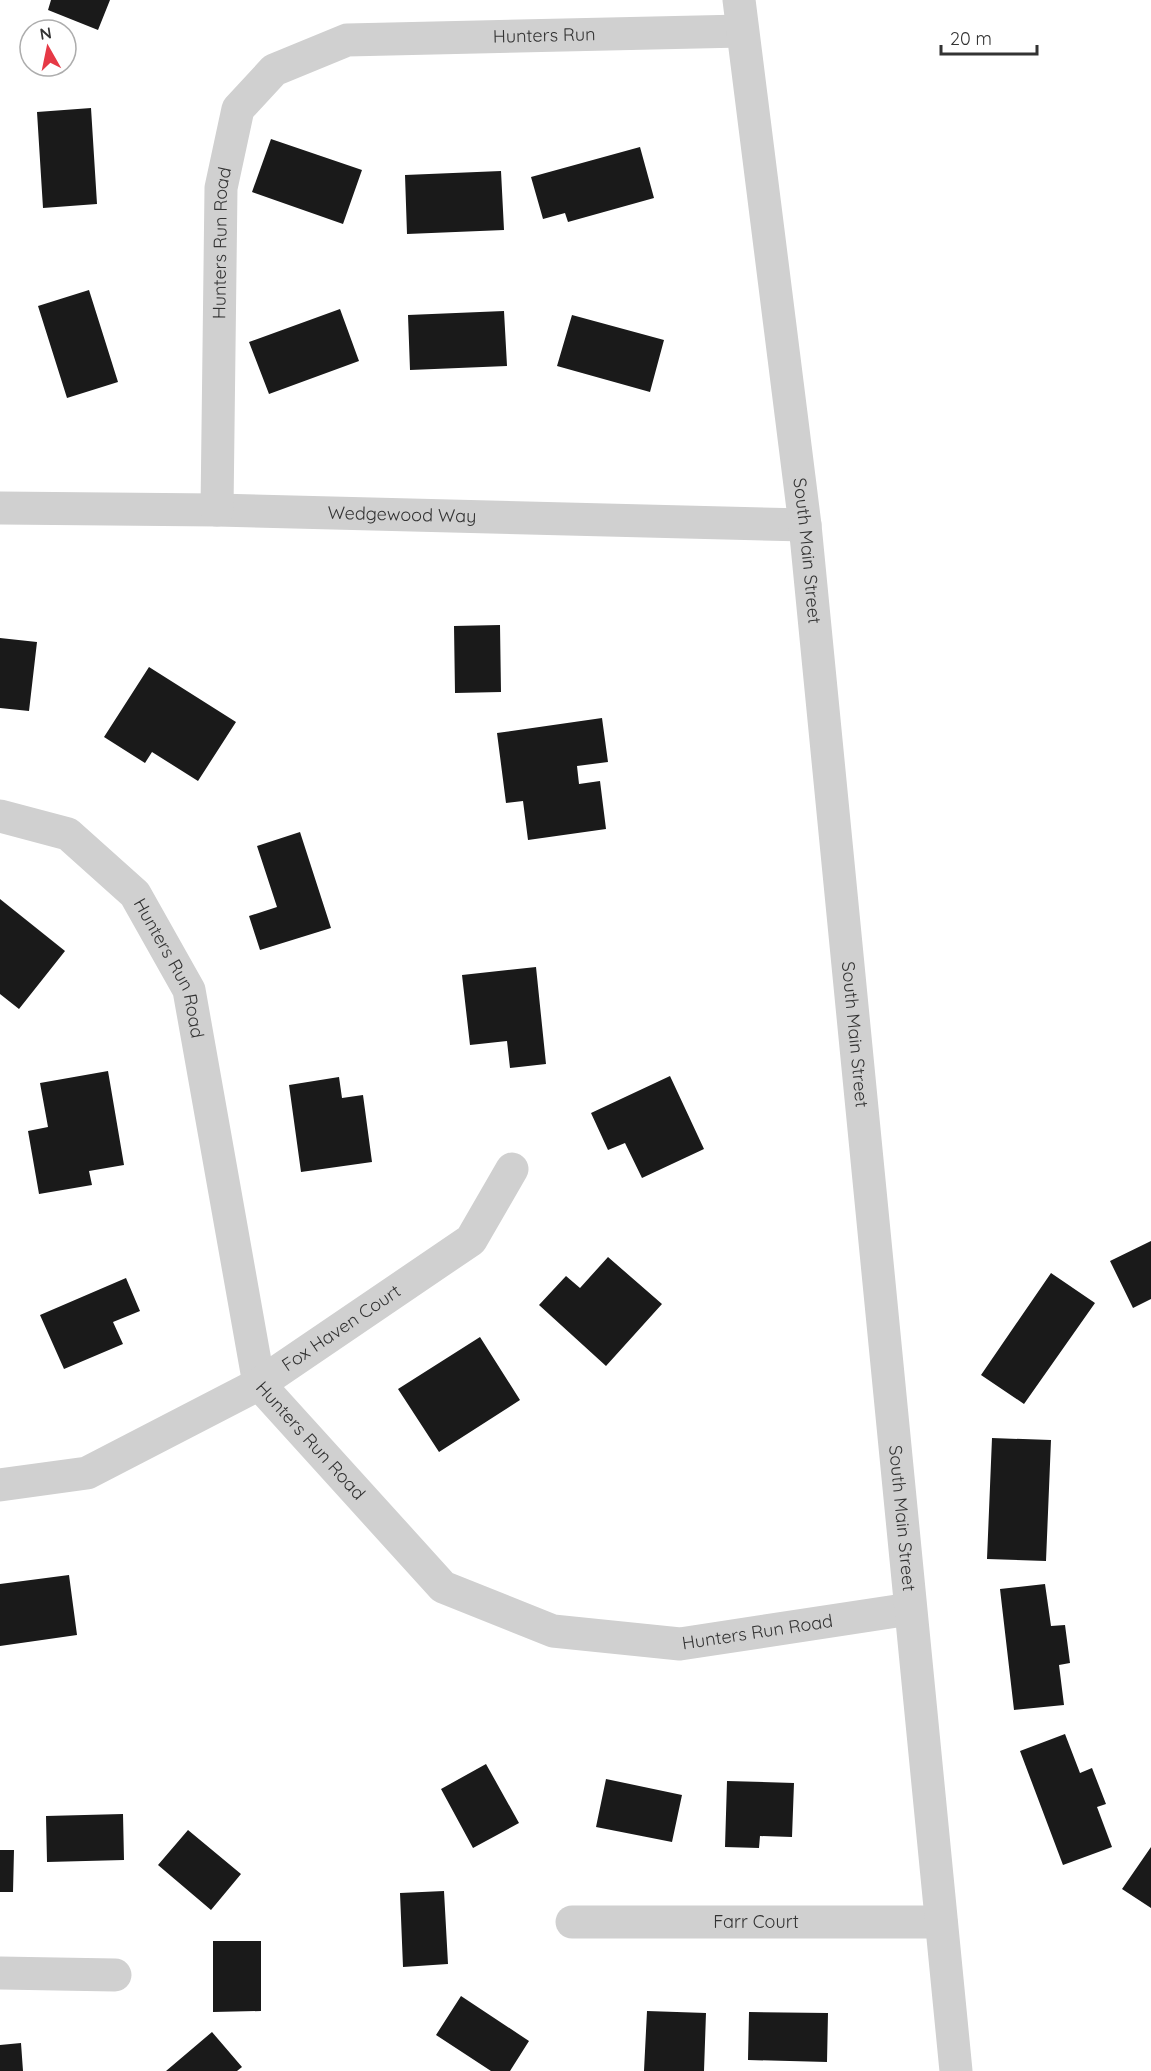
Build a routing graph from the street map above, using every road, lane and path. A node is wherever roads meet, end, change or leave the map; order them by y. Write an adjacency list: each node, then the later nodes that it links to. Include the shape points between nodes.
1 (741, 15): 2 (street, Hunters Run); 5 (street, South Main Street)
2 (347, 40): 4 (street, Hunters Run Road, via 274,70 238,109 221,188)
3 (0, 508): 4 (street, Wedgewood Way)
4 (217, 510): 5 (street, Wedgewood Way)
5 (805, 525): 10 (street, South Main Street)
6 (0, 816): 8 (street, Hunters Run Road, via 68,834 135,894 189,990)
7 (512, 1169): 8 (street, Fox Haven Court, via 471,1240)
8 (259, 1384): 9 (street, Fox Haven Court, via 87,1473); 10 (street, Hunters Run Road, via 443,1587 553,1631 680,1644)
9 (0, 1485)
10 (910, 1609): 11 (street, South Main Street)
11 (941, 1922): 12 (street, Farr Court); 15 (street, South Main Street)
12 (572, 1923)
13 (0, 1973): 14 (street)
14 (115, 1975)
15 (956, 2071)

